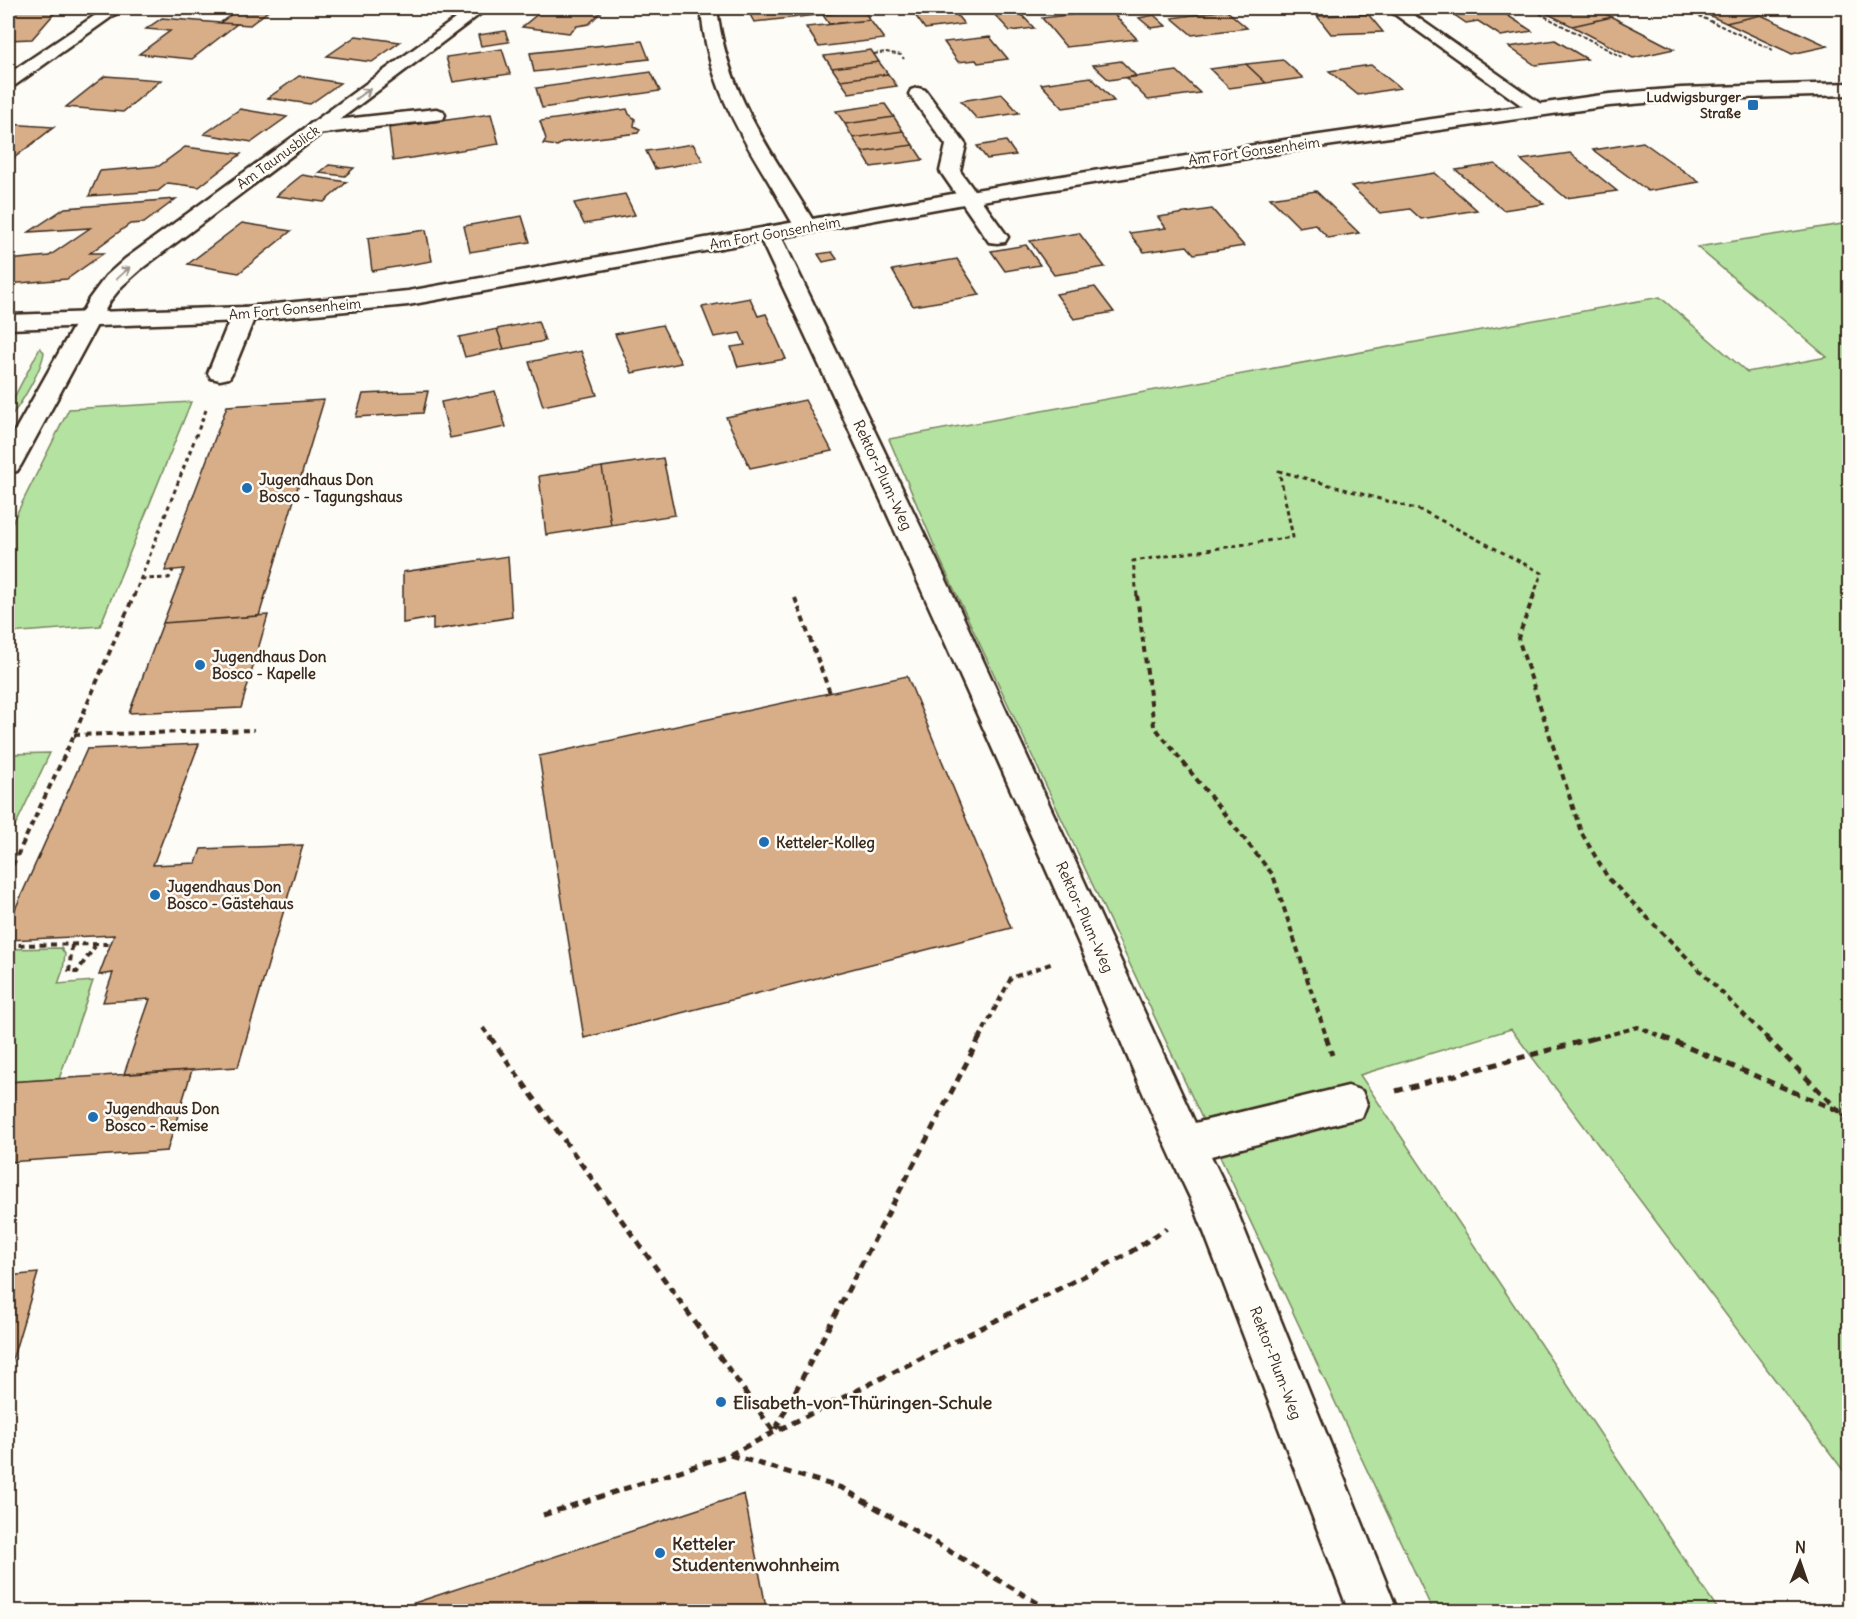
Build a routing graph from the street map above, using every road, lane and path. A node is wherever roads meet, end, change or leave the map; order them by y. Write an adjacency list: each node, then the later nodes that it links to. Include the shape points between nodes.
1 (116, 8): 13 (street)
2 (480, 8): 18 (street, Am Taunusblick, one-way to 2)
3 (709, 8): 20 (street, via 709,29 725,88)
4 (1394, 8): 16 (street)
5 (1529, 8): 12 (path)
6 (1682, 8): 9 (path)
7 (1836, 8): 8 (path)
8 (1850, 13)
9 (1779, 53)
10 (874, 54): 11 (path)
11 (901, 55)
12 (1627, 60)
13 (8, 82)
14 (1850, 89): 16 (street, Am Fort Gonsenheim, via 1681,94)
15 (918, 94): 19 (street, via 956,145 950,171)
16 (1539, 109): 19 (street, Am Fort Gonsenheim, via 1194,159)
17 (436, 115): 18 (street)
18 (317, 128): 24 (street, Am Taunusblick, one-way to 18, via 114,281 133,264)
19 (969, 197): 20 (street, Am Fort Gonsenheim); 22 (street)
20 (806, 227): 21 (street, Am Fort Gonsenheim)
21 (769, 234): 23 (street, Am Fort Gonsenheim, via 408,298); 40 (street, Rektor-Plum-Weg)
22 (997, 237)
23 (244, 314): 24 (street, Am Fort Gonsenheim); 26 (street)
24 (88, 320): 25 (street, Am Fort Gonsenheim); 27 (street, Am Taunusblick)
25 (8, 322)
26 (220, 373): 30 (path)
27 (14, 440): 28 (street, Am Taunusblick)
28 (8, 465)
29 (173, 570): 30 (path, via 169,578)
30 (141, 579): 34 (path)
31 (795, 598): 32 (path)
32 (830, 693)
33 (254, 730): 34 (path)
34 (74, 735): 35 (path)
35 (8, 875)
36 (110, 944): 39 (path)
37 (8, 945): 38 (path)
38 (72, 945): 39 (path); 39 (path, via 69,972 77,972)
39 (96, 945)
40 (1098, 946): 46 (street, Rektor-Plum-Weg); 48 (path, via 1011,978)
41 (483, 1028): 48 (path)
42 (1850, 1103): 44 (path)
43 (1348, 1104): 44 (path, via 1638,1027); 44 (path, via 1273,875 1154,726 1133,561 1293,537 1279,471 1423,511 1542,573 1518,638 1581,832 1608,878); 46 (street)
44 (1839, 1111): 45 (path)
45 (1850, 1120)
46 (1184, 1144): 47 (street, Rektor-Plum-Weg)
47 (1212, 1199): 48 (path, via 1126,1255); 52 (street, Rektor-Plum-Weg)
48 (774, 1432): 49 (path)
49 (729, 1455): 50 (path); 51 (path, via 842,1488)
50 (543, 1515)
51 (1053, 1611)
52 (1374, 1611)

